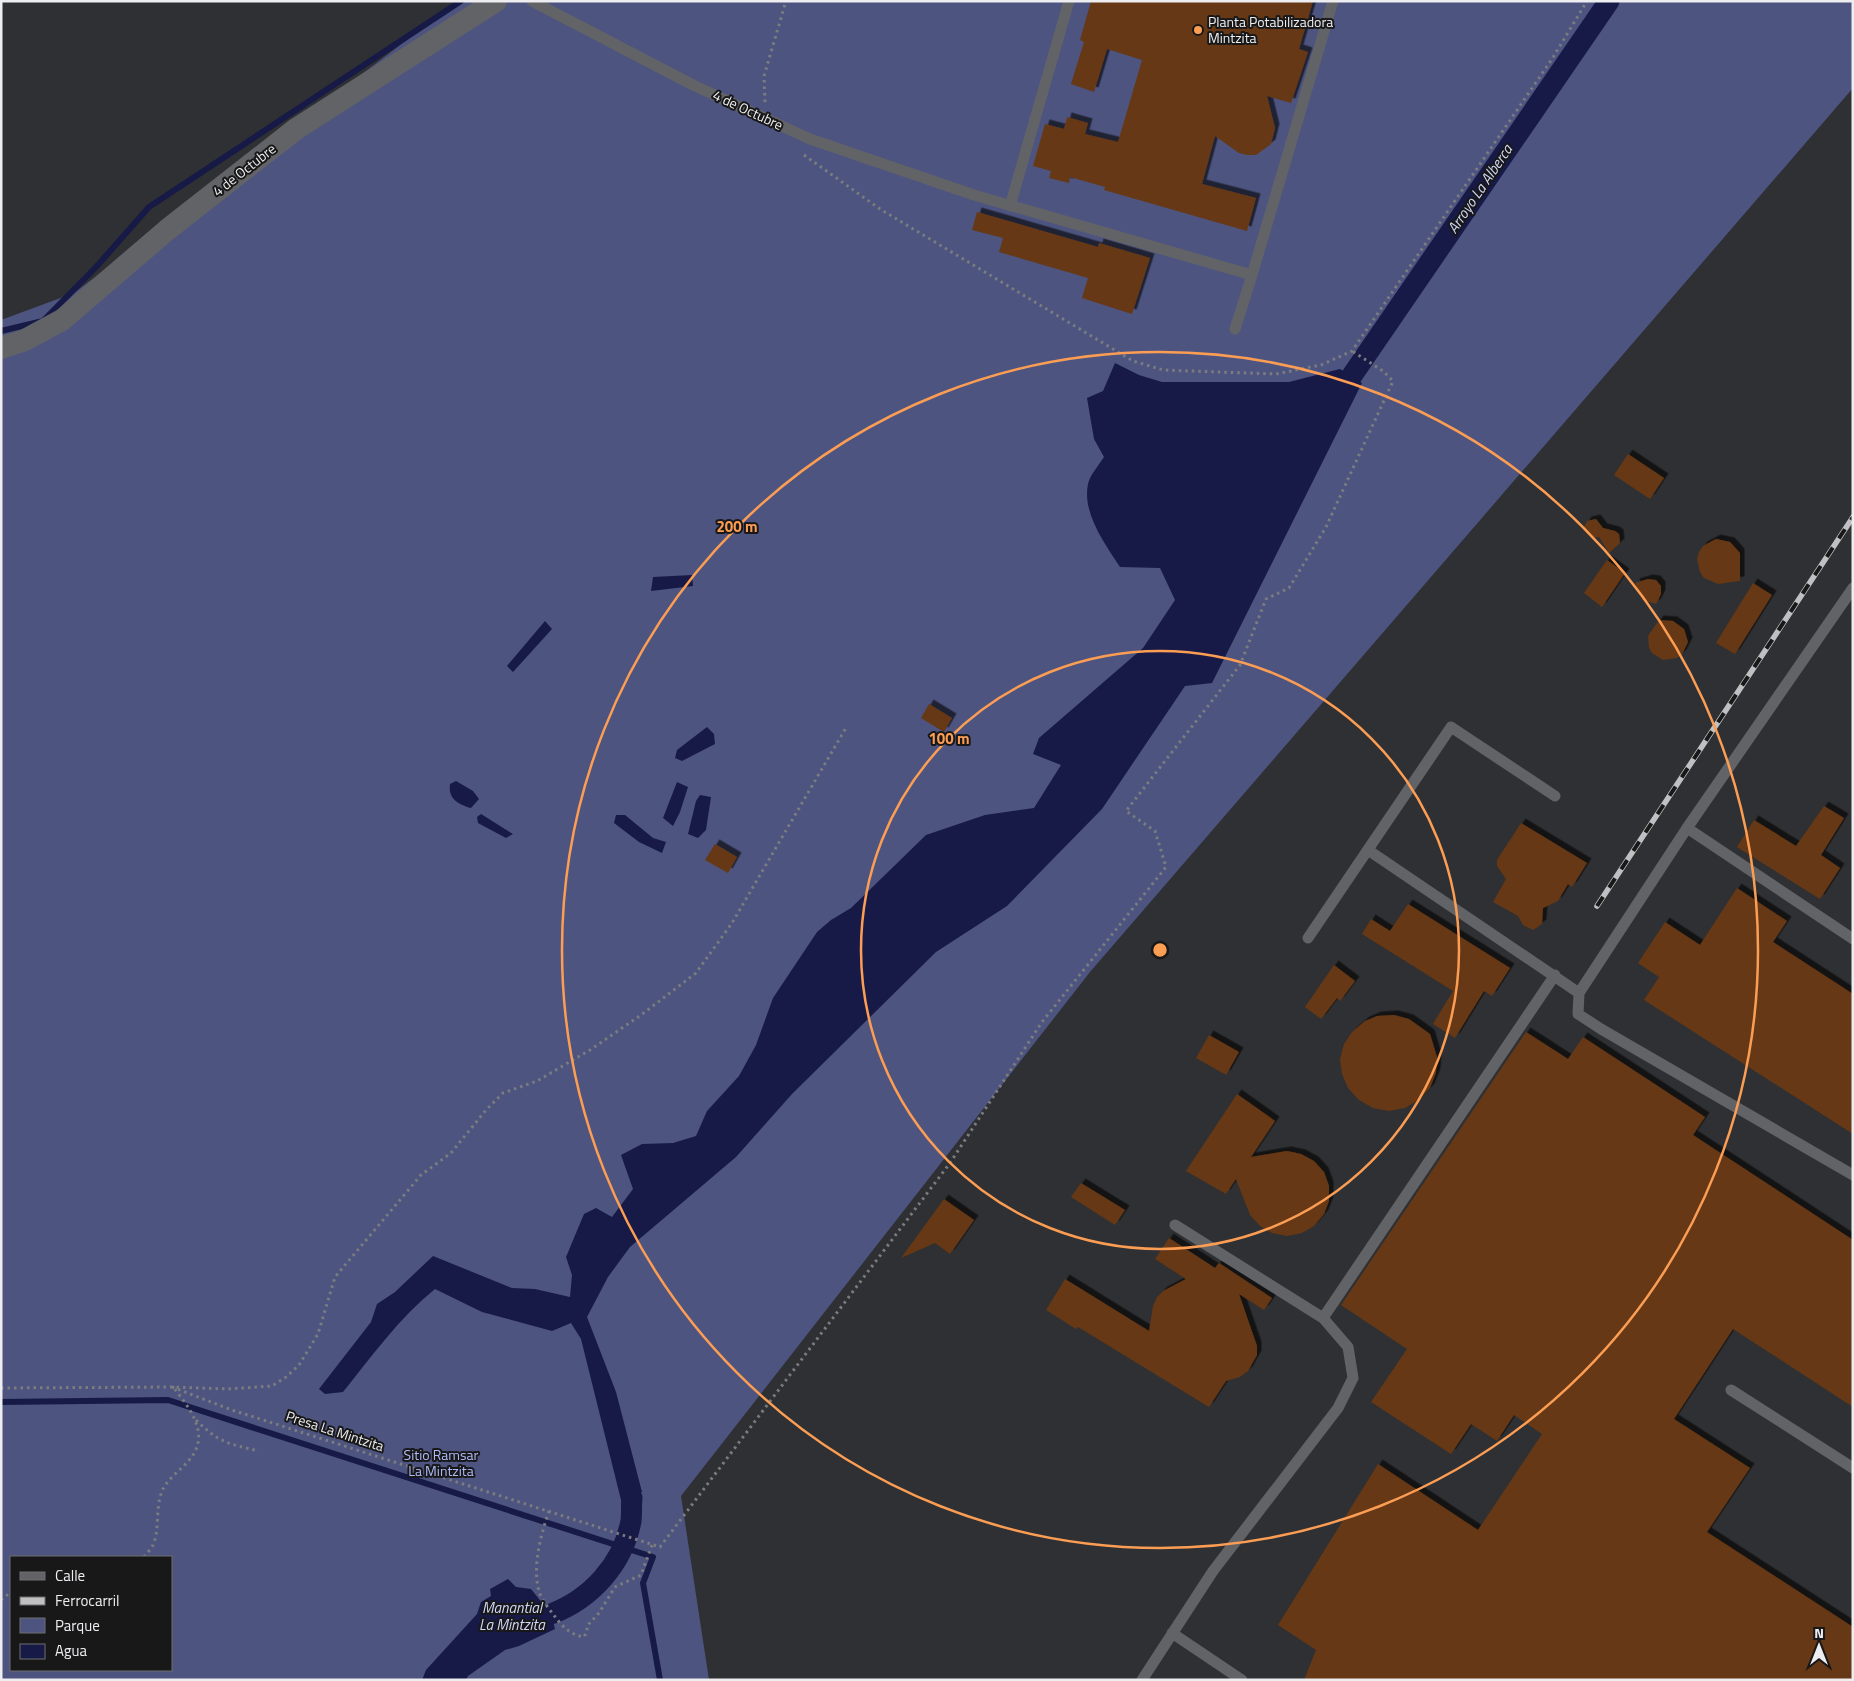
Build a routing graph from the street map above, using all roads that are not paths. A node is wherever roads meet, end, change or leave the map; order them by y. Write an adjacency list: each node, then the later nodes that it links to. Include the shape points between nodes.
1 (496, 1): 8 (street, 4 de Octubre, via 296,129 167,230 62,320 25,340)
2 (532, 1): 5 (lane, 4 de Octubre, via 693,86 810,139)
3 (1069, 1): 5 (lane)
4 (1333, 1): 6 (lane)
5 (1010, 206): 6 (lane, 4 de Octubre)
6 (1252, 275): 7 (lane)
7 (1235, 329)
8 (1, 348)
9 (1853, 588): 11 (lane)
10 (1554, 796): 12 (lane, via 1451,727)
11 (1687, 828): 14 (lane); 16 (lane)
12 (1368, 850): 13 (lane); 15 (lane)
13 (1308, 938)
14 (1853, 939)
15 (1554, 975): 16 (lane); 19 (lane)
16 (1579, 993): 17 (lane, via 1578,1014)
17 (1853, 1175)
18 (1175, 1225): 19 (lane)
19 (1323, 1318): 22 (lane, via 1348,1347 1353,1378 1338,1408 1213,1571)
20 (1731, 1390): 21 (lane)
21 (1853, 1468)
22 (1172, 1633): 23 (lane); 24 (lane)
23 (1142, 1680)
24 (1242, 1680)

